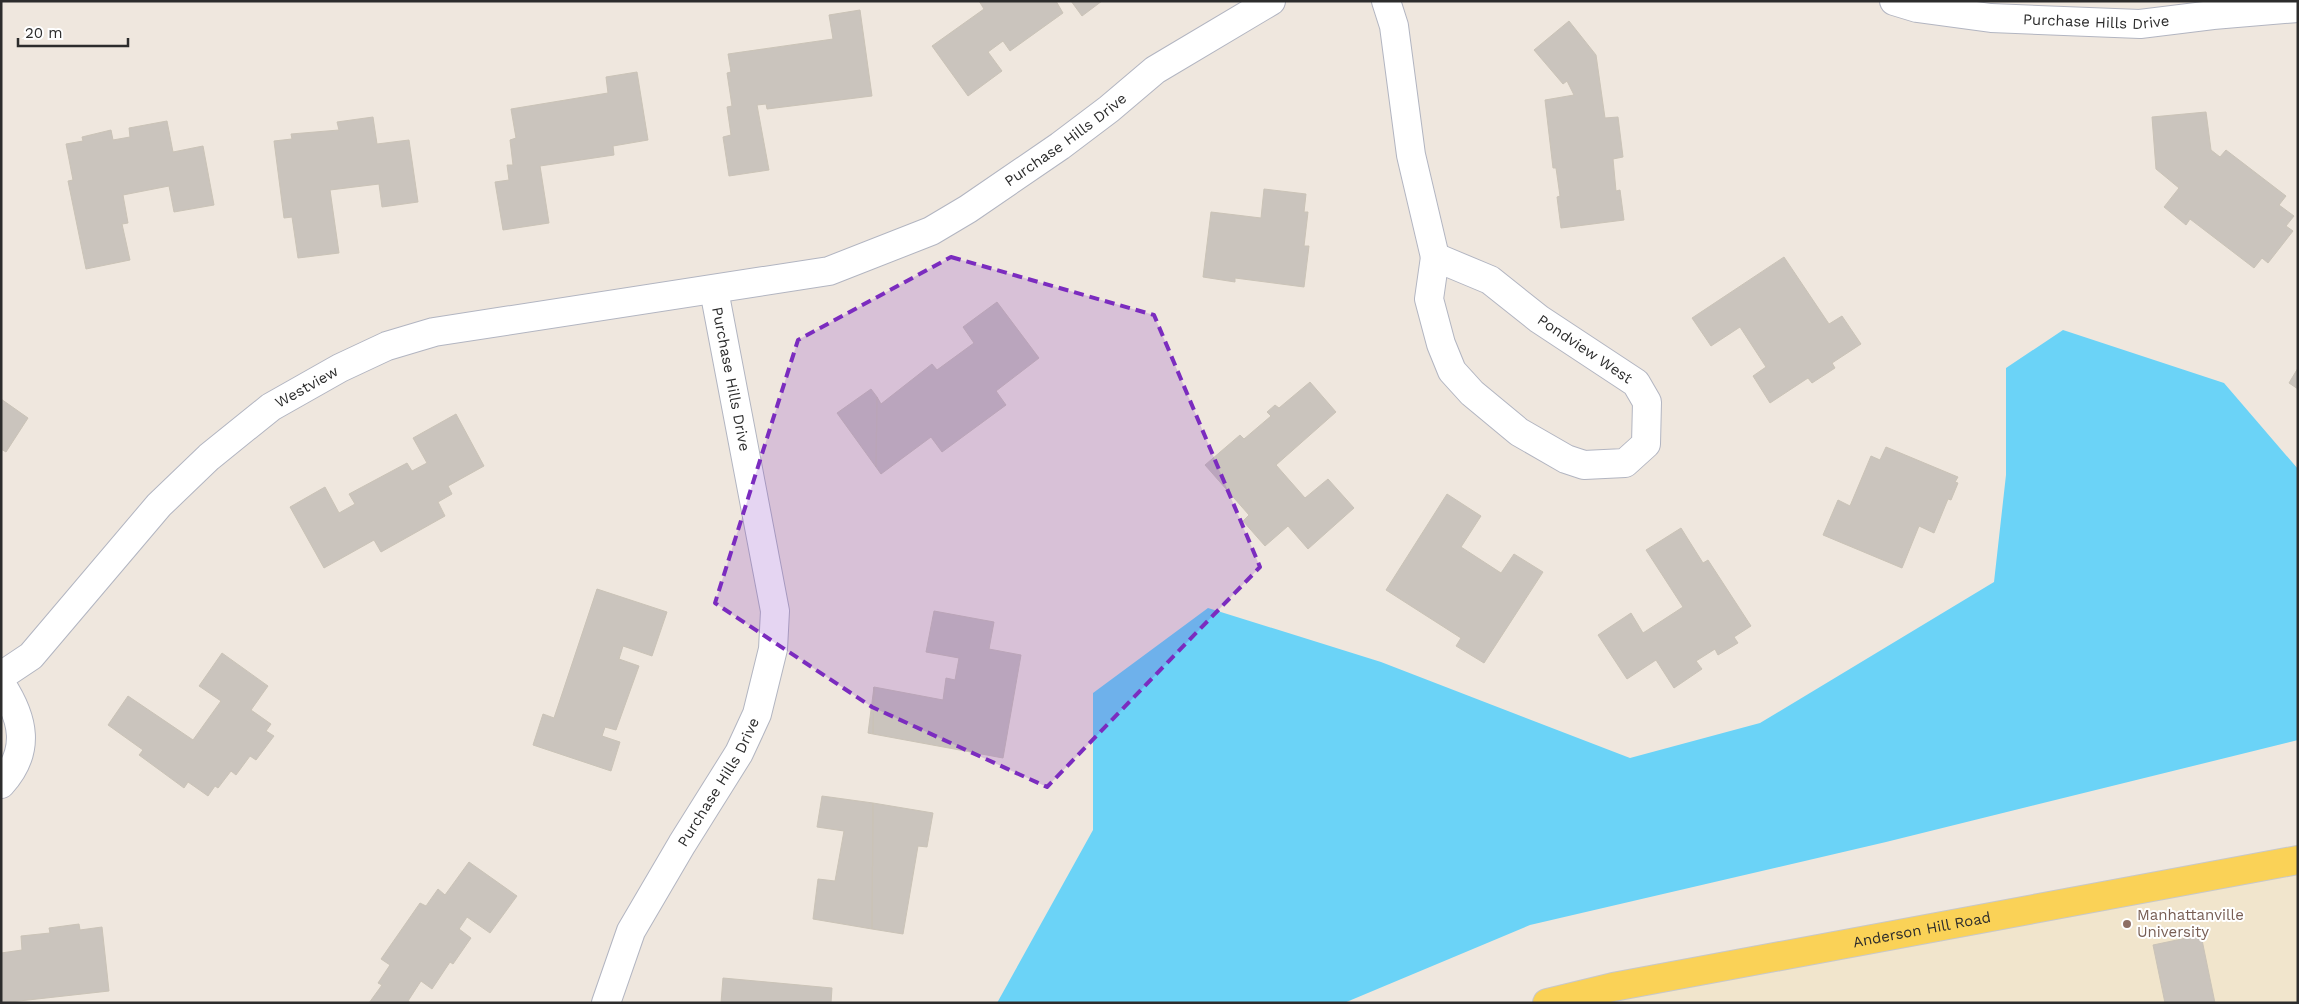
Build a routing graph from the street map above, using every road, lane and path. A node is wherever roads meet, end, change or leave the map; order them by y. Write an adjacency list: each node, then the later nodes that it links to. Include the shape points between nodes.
1 (1270, 1): 6 (street, Purchase Hills Drive, via 1155,70 1060,146 931,231 830,271)
2 (1386, 1): 5 (street, Pondview West, via 1394,26 1411,156)
3 (1894, 1): 4 (street, Purchase Hills Drive, via 1917,8 1991,18 2140,24)
4 (2298, 8)
5 (1435, 257): 5 (street, Pondview West, via 1429,299 1436,326 1452,371 1472,393 1519,432 1566,459 1584,464 1625,463 1646,444 1647,402 1636,384 1539,319 1490,280)
6 (714, 290): 7 (street, Westview, via 434,332 387,346 340,368 272,407 209,457 159,505 31,656); 11 (street, Purchase Hills Drive, via 775,611 773,649 758,714 739,754 631,932)
7 (1, 676)
8 (1, 684): 9 (street, via 12,702 23,733 18,760)
9 (1, 784)
10 (2298, 860): 12 (main road, Anderson Hill Road, via 1613,987)
11 (606, 1003)
12 (1548, 1003)

